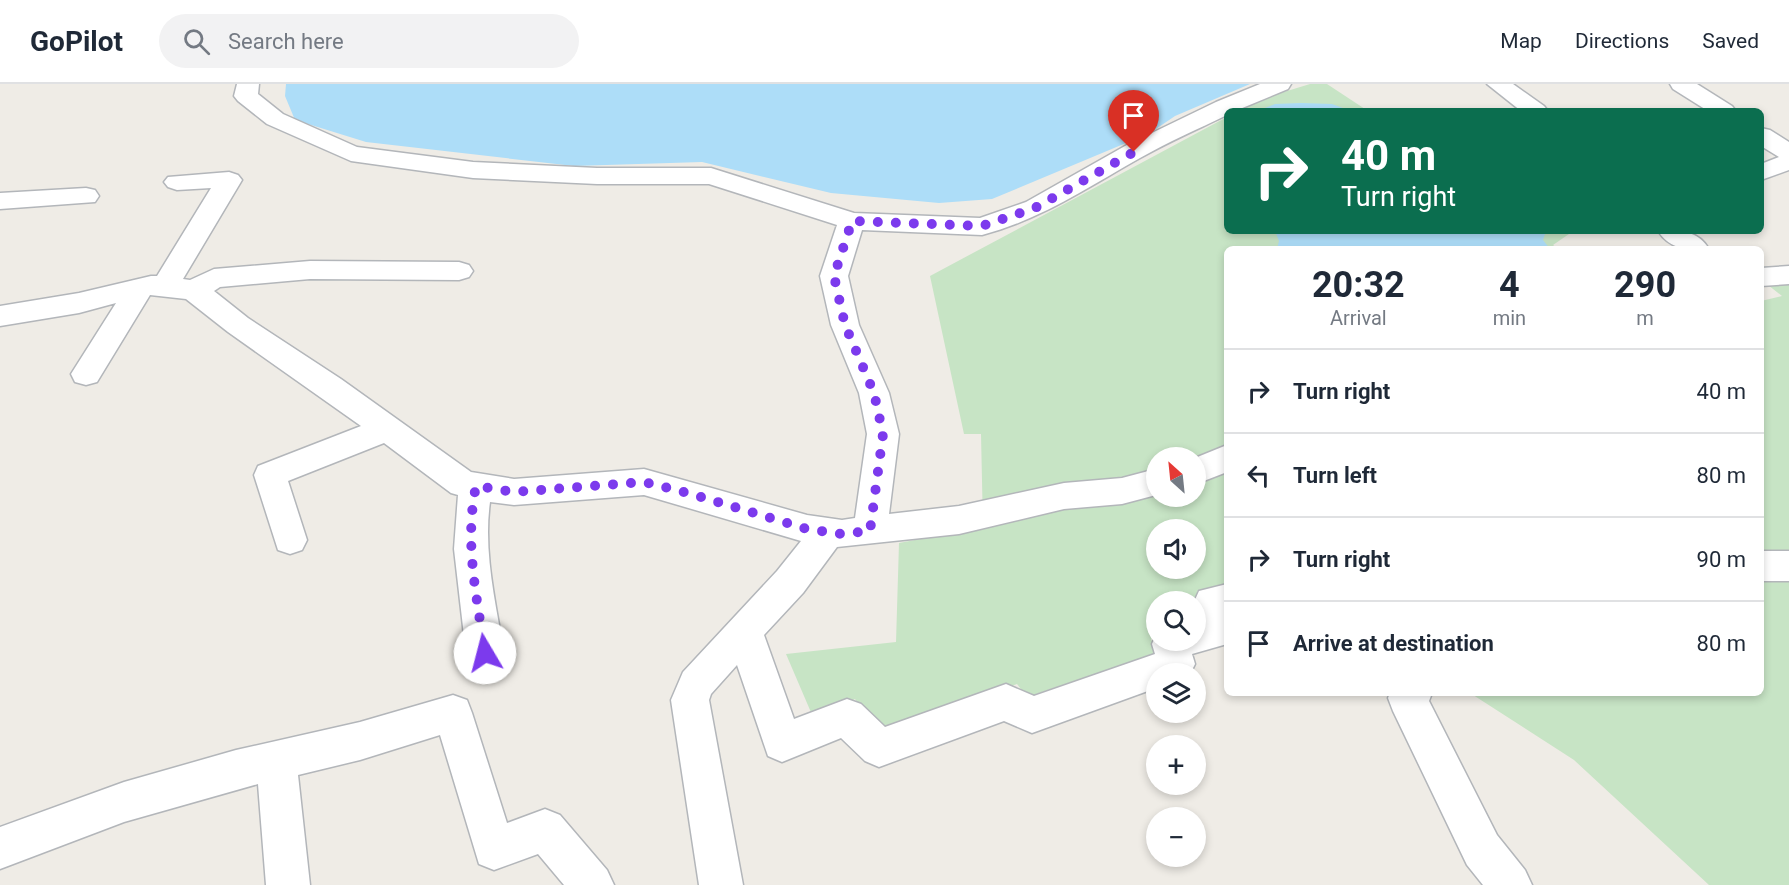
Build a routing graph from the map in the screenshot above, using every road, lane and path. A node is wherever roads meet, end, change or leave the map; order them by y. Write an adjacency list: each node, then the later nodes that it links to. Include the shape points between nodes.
1 (248, 84): 14 (street, via 246,96 275,119 351,154 473,170 711,176)
2 (1280, 84): 14 (street, via 1134,152 1035,208 982,226)
3 (1498, 84): 5 (street)
4 (1682, 84): 6 (street)
5 (1532, 108)
6 (1719, 108)
7 (1764, 137): 8 (street)
8 (1789, 153)
9 (1789, 162): 10 (street)
10 (1764, 171)
11 (177, 182): 20 (street, via 229,180)
12 (86, 196): 13 (street)
13 (0, 201)
14 (852, 221): 28 (street, via 834,276 845,325 874,393 883,434)
15 (1675, 234): 16 (street)
16 (1692, 246)
17 (459, 272): 20 (street, via 310,270 214,278)
18 (1789, 275): 19 (street)
19 (1764, 277)
20 (166, 288): 21 (street); 22 (street); 23 (street, via 238,325)
21 (0, 316)
22 (86, 375)
23 (387, 429): 27 (street, via 463,484); 30 (street, via 270,475)
24 (1224, 459): 25 (street)
25 (1206, 467)
26 (1146, 485): 28 (street, via 1122,491 1064,496 959,520)
27 (476, 486): 29 (street, via 514,492 644,482); 37 (street, via 469,542)
28 (870, 531): 29 (street)
29 (829, 532): 34 (street)
30 (290, 540)
31 (1764, 566): 32 (street)
32 (1789, 566)
33 (1224, 600): 35 (street, via 1212,602 1218,622 1215,632)
34 (745, 632): 36 (street, via 782,742 847,717 879,748 1006,702 1032,715 1176,664); 43 (street, via 696,684 690,700)
35 (1206, 634)
36 (1173, 651)
37 (485, 653)
38 (1409, 696): 44 (street, via 1407,698 1482,850)
39 (276, 761): 40 (street, via 124,802); 41 (street); 42 (street, via 360,741 453,712 494,849 545,830)
40 (0, 848)
41 (288, 885)
42 (592, 885)
43 (721, 885)
44 (1510, 885)

